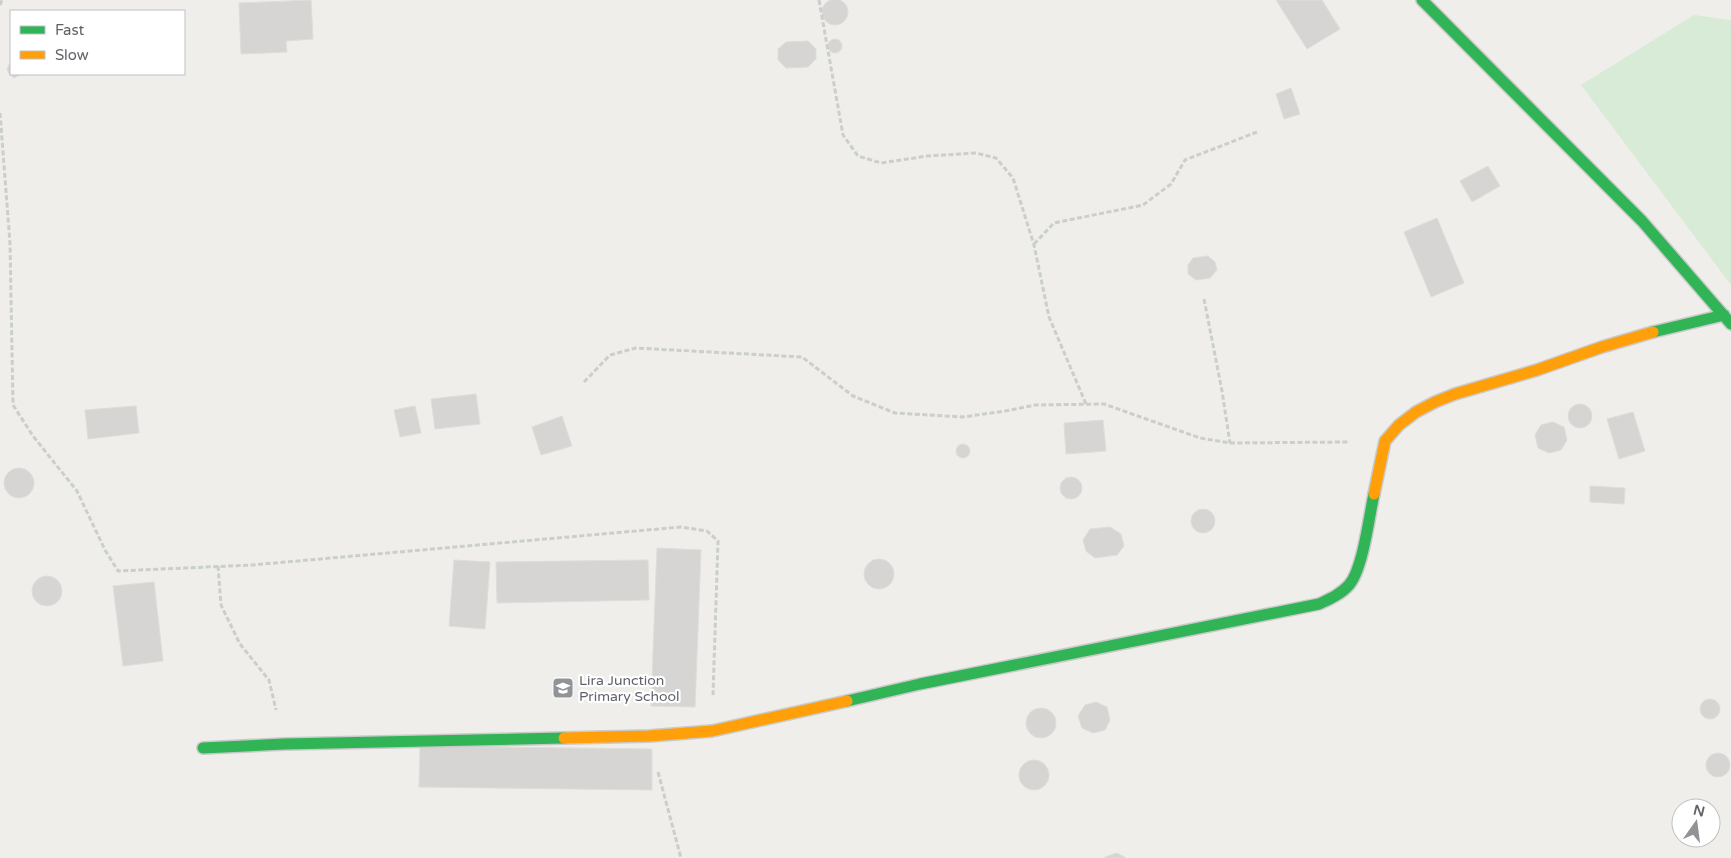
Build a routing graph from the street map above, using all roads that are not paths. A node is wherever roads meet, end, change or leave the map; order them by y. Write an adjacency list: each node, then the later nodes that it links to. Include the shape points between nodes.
1 (1422, 0): 2 (street, via 1642,221)
2 (1728, 320): 3 (street, via 1622,340 1536,371 1450,395 1410,416 1385,441 1357,572 1337,597 1319,604 920,684 712,731 649,736)
3 (203, 748)

